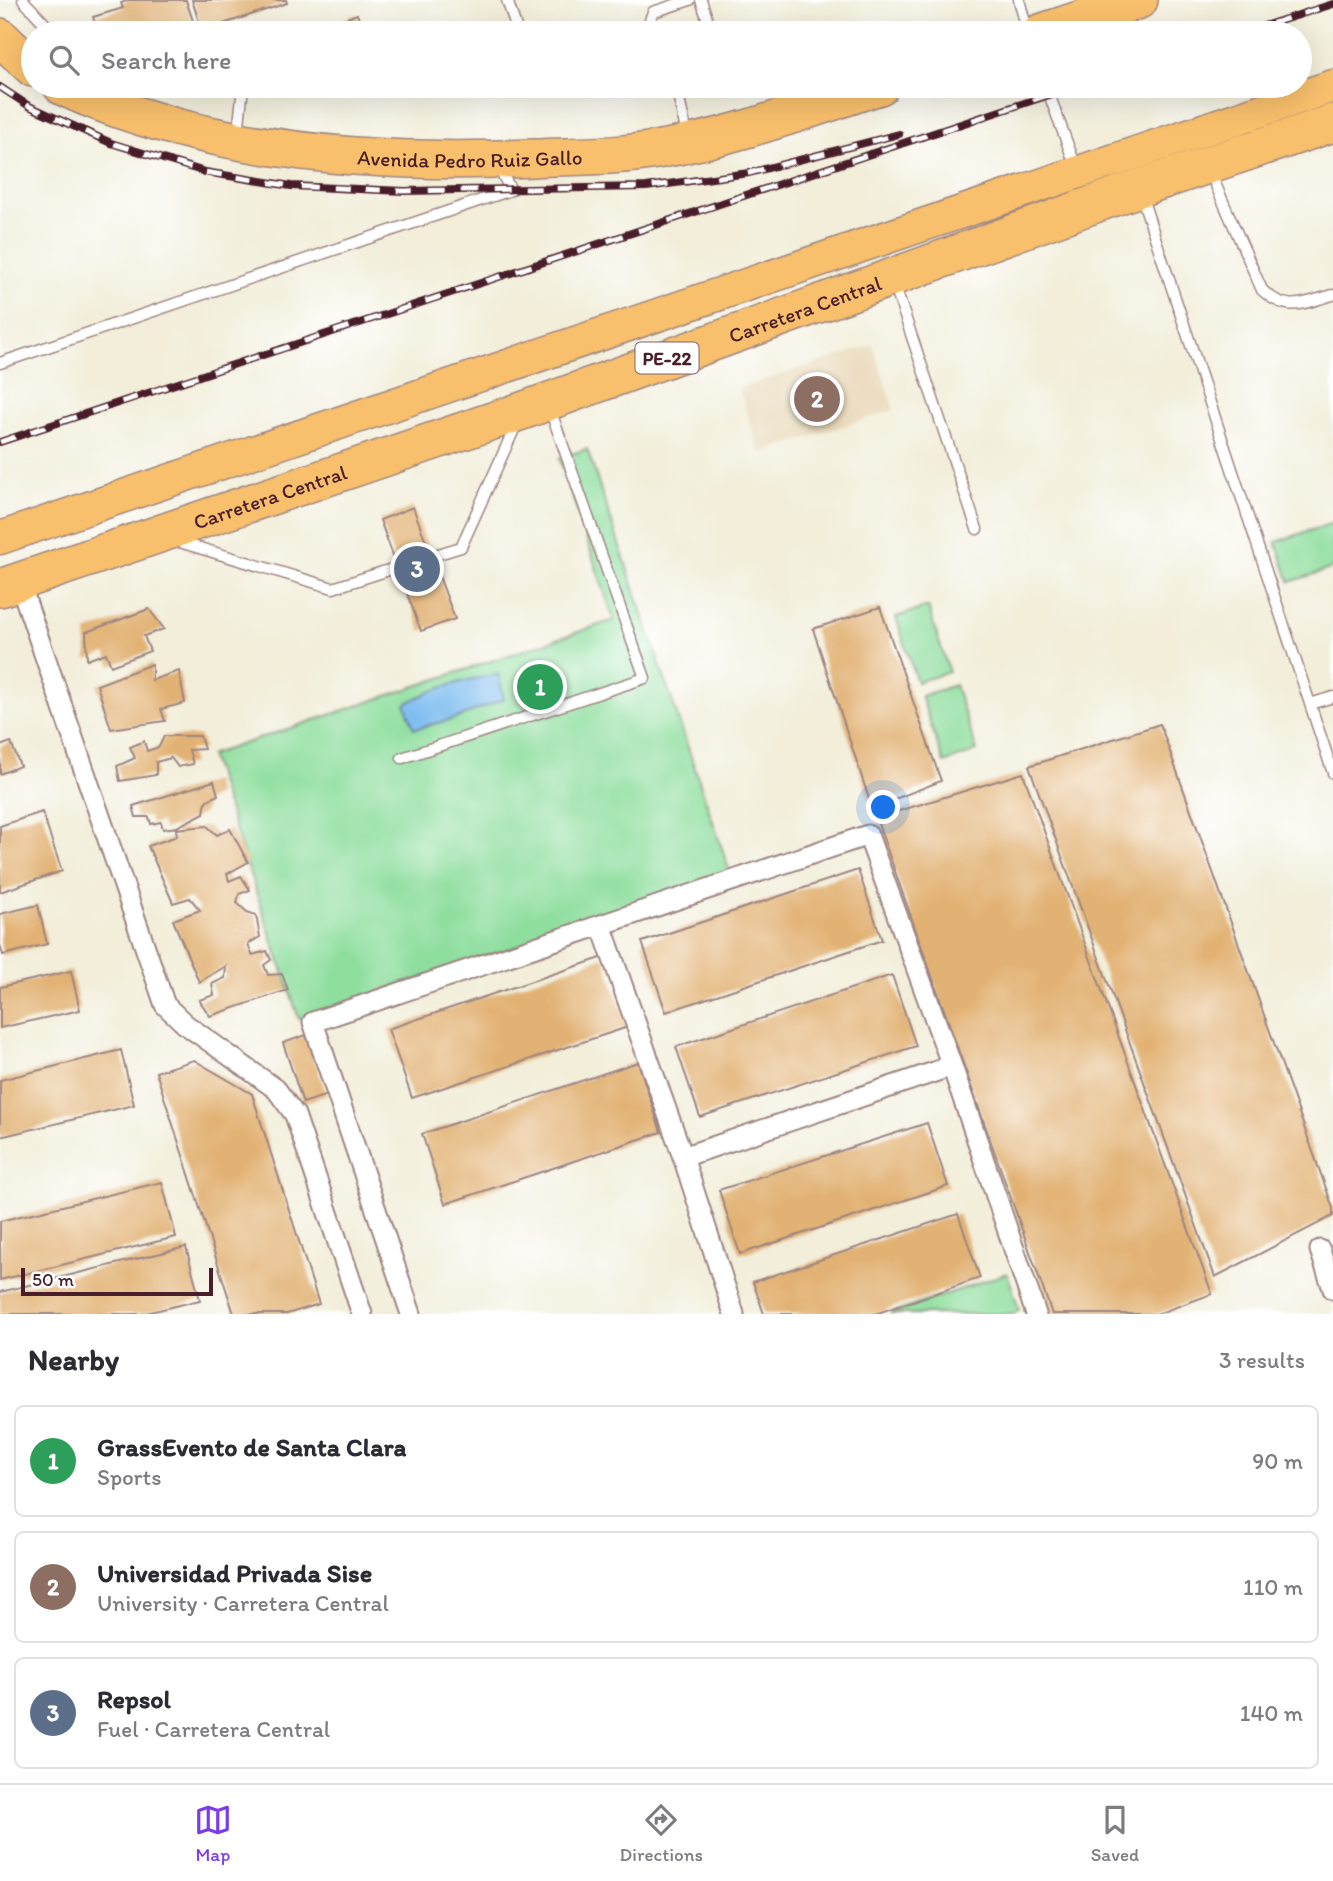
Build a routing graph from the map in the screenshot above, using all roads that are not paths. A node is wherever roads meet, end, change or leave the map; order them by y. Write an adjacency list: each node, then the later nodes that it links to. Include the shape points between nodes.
1 (23, 0): 7 (lane)
2 (507, 0): 8 (lane)
3 (690, 0): 9 (lane, via 653,12)
4 (701, 0): 10 (lane)
5 (1019, 0): 11 (lane)
6 (1139, 0): 12 (highway)
7 (42, 21)
8 (514, 21)
9 (650, 21)
10 (708, 21)
11 (1025, 21)
12 (1076, 21)
13 (0, 37): 14 (highway)
14 (21, 57)
15 (1333, 86): 16 (main road, Carretera Central)
16 (1312, 93)
17 (92, 98): 24 (highway, Avenida Pedro Ruiz Gallo, via 159,122)
18 (242, 98): 24 (lane)
19 (679, 98): 25 (lane)
20 (843, 98): 25 (highway, Avenida Pedro Ruiz Gallo)
21 (1050, 98): 28 (lane)
22 (1298, 98): 28 (main road, Carretera Central)
23 (1333, 123): 27 (highway, Carretera Central / PE-22)
24 (237, 141): 26 (highway, Avenida Pedro Ruiz Gallo, via 349,157)
25 (689, 142): 26 (highway, Avenida Pedro Ruiz Gallo, via 616,155)
26 (494, 160): 32 (lane, via 511,190)
27 (1207, 166): 29 (highway, Carretera Central / PE-22); 31 (lane, via 1262,290 1289,306)
28 (1078, 173): 36 (main road, Carretera Central)
29 (1139, 188): 30 (highway, Carretera Central / PE-22); 41 (lane)
30 (892, 277): 33 (highway, Carretera Central / PE-22); 34 (lane)
31 (1333, 295)
32 (0, 363)
33 (535, 406): 35 (highway, Carretera Central / PE-22); 37 (lane, via 461,547); 42 (lane, via 645,678)
34 (977, 529)
35 (155, 535): 38 (lane, via 333,588); 39 (highway, Carretera Central / PE-22)
36 (0, 538)
37 (435, 555)
38 (392, 569)
39 (9, 585): 49 (street, via 165,1005 276,1089 295,1115)
40 (1333, 697): 41 (lane)
41 (1310, 704): 43 (lane)
42 (402, 758)
43 (1333, 773)
44 (601, 925): 45 (street, via 868,835); 46 (street); 50 (street, via 313,1022)
45 (952, 1066): 46 (street); 52 (street)
46 (683, 1157): 51 (street)
47 (1320, 1250): 48 (street)
48 (1333, 1289)
49 (362, 1314)
50 (411, 1314)
51 (734, 1314)
52 (1036, 1314)

